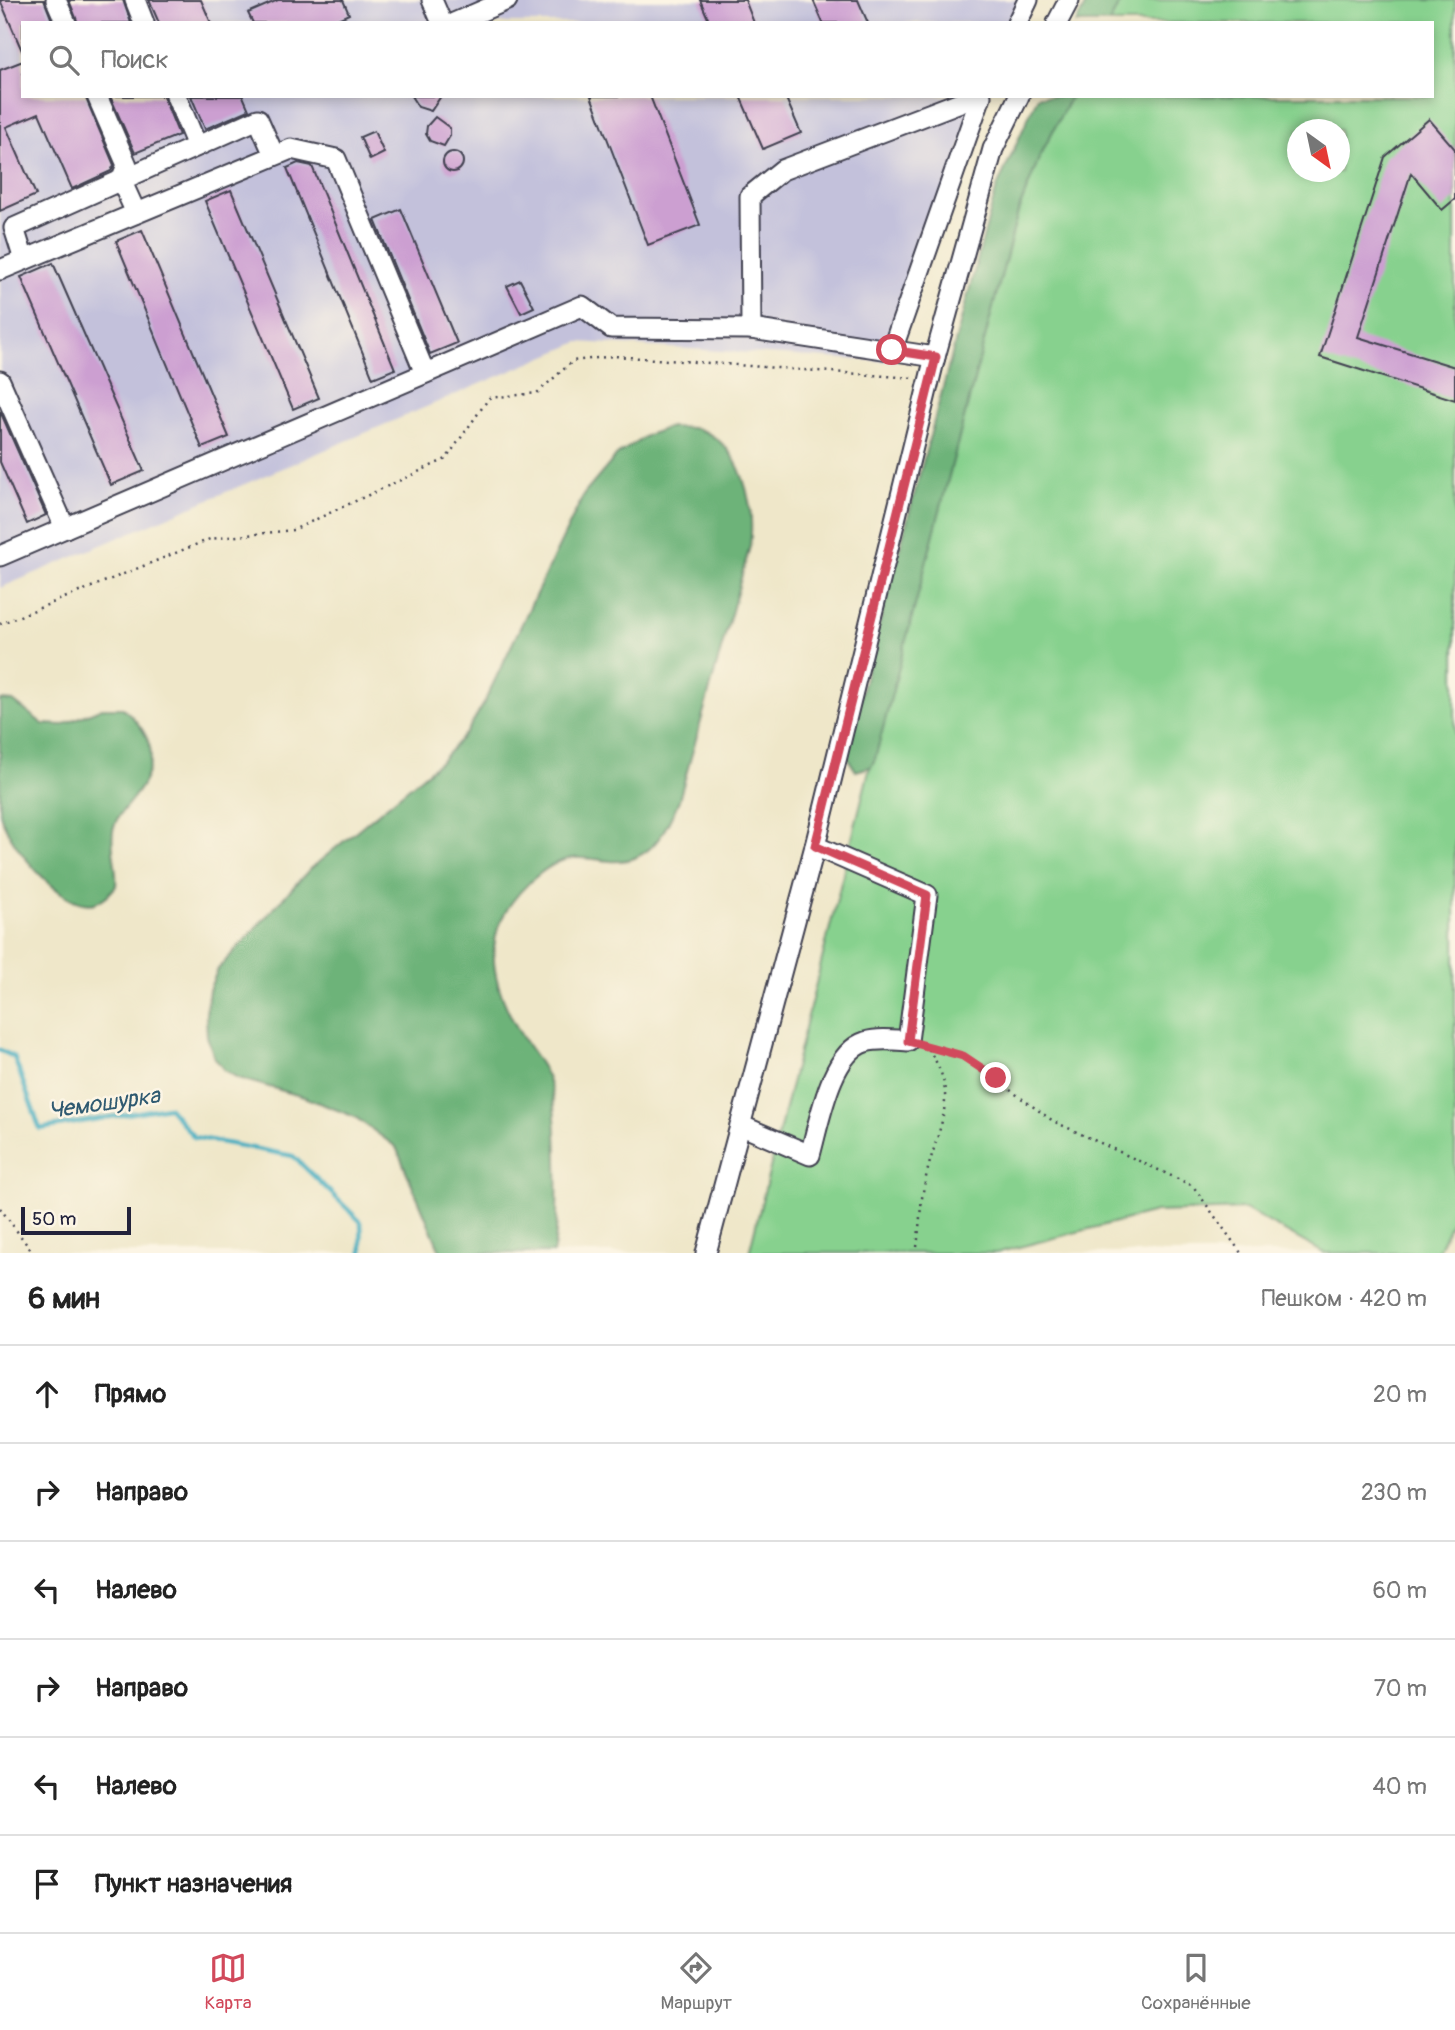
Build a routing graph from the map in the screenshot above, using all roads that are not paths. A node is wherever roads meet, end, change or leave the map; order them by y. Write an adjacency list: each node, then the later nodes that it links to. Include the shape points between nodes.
1 (56, 0): 7 (street)
2 (135, 0): 8 (street)
3 (432, 0): 9 (street)
4 (507, 0): 10 (street)
5 (1028, 0): 11 (street)
6 (1069, 0): 12 (street)
7 (65, 21)
8 (143, 21)
9 (441, 21)
10 (459, 21)
11 (1018, 21)
12 (1058, 21)
13 (98, 98): 20 (street, via 127,165)
14 (177, 98): 18 (street)
15 (974, 98): 24 (street, via 782,170 750,196)
16 (978, 98): 25 (street)
17 (1019, 98): 26 (street, via 993,149)
18 (197, 146): 19 (street, via 258,119); 20 (street)
19 (274, 155): 21 (street); 27 (street, via 291,149 336,159)
20 (121, 180): 21 (street); 22 (street, via 14,228)
21 (135, 213): 22 (street)
22 (24, 260): 23 (street)
23 (0, 270)
24 (751, 329): 25 (street); 27 (street, via 611,328 582,306)
25 (892, 350): 26 (street)
26 (936, 357): 31 (street)
27 (425, 373): 29 (street)
28 (0, 381): 29 (street)
29 (65, 528): 30 (street)
30 (0, 556)
31 (815, 846): 32 (street); 32 (street, via 927,895 908,1041 862,1043 836,1066 810,1156)
32 (740, 1125): 33 (street)
33 (706, 1253)

